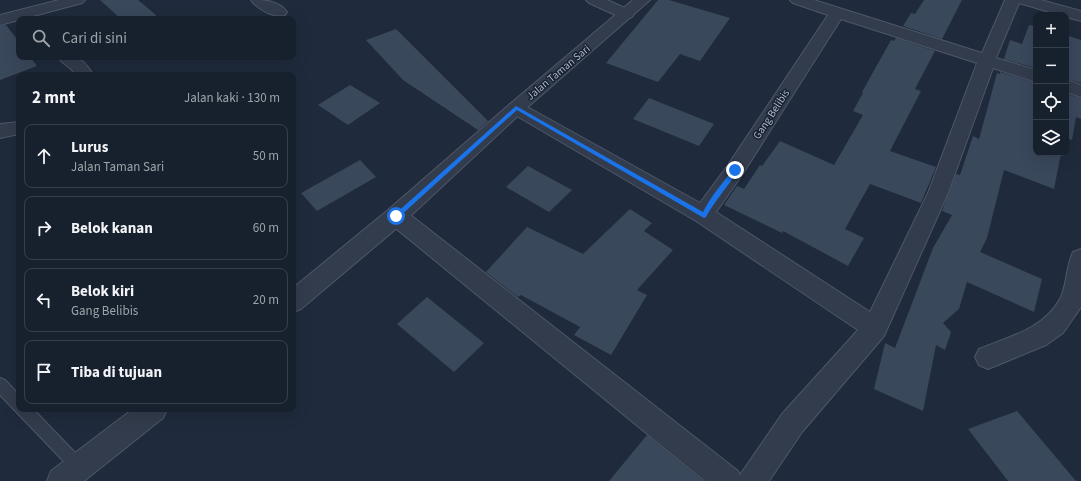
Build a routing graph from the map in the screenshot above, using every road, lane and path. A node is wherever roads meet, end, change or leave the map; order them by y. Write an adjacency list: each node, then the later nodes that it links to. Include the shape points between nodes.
1 (77, 0): 11 (street)
2 (260, 0): 8 (street)
3 (594, 0): 10 (street)
4 (642, 0): 10 (street, Jalan Taman Sari)
5 (798, 0): 9 (street)
6 (1013, 0): 14 (street)
7 (1024, 0): 12 (street)
8 (279, 12)
9 (838, 12): 14 (street); 22 (street, Gang Belibis)
10 (626, 14): 19 (street, Jalan Taman Sari)
11 (26, 16)
12 (1081, 16)
13 (70, 60): 15 (street)
14 (987, 60): 16 (street); 26 (street, via 938,193)
15 (82, 72)
16 (1033, 75)
17 (1069, 87): 18 (street)
18 (1081, 91)
19 (516, 108): 22 (street); 23 (street, Jalan Taman Sari)
20 (16, 128): 21 (street)
21 (0, 130)
22 (704, 215): 26 (street)
23 (396, 216): 25 (street, Jalan Taman Sari); 33 (street)
24 (1081, 258): 27 (street, via 1071,303 1054,325 1037,337)
25 (296, 296)
26 (876, 328): 34 (street, via 792,423)
27 (988, 357)
28 (0, 385): 29 (lane)
29 (16, 402)
30 (25, 412): 32 (lane)
31 (150, 412): 32 (street)
32 (70, 474)
33 (728, 481)
34 (752, 481)

